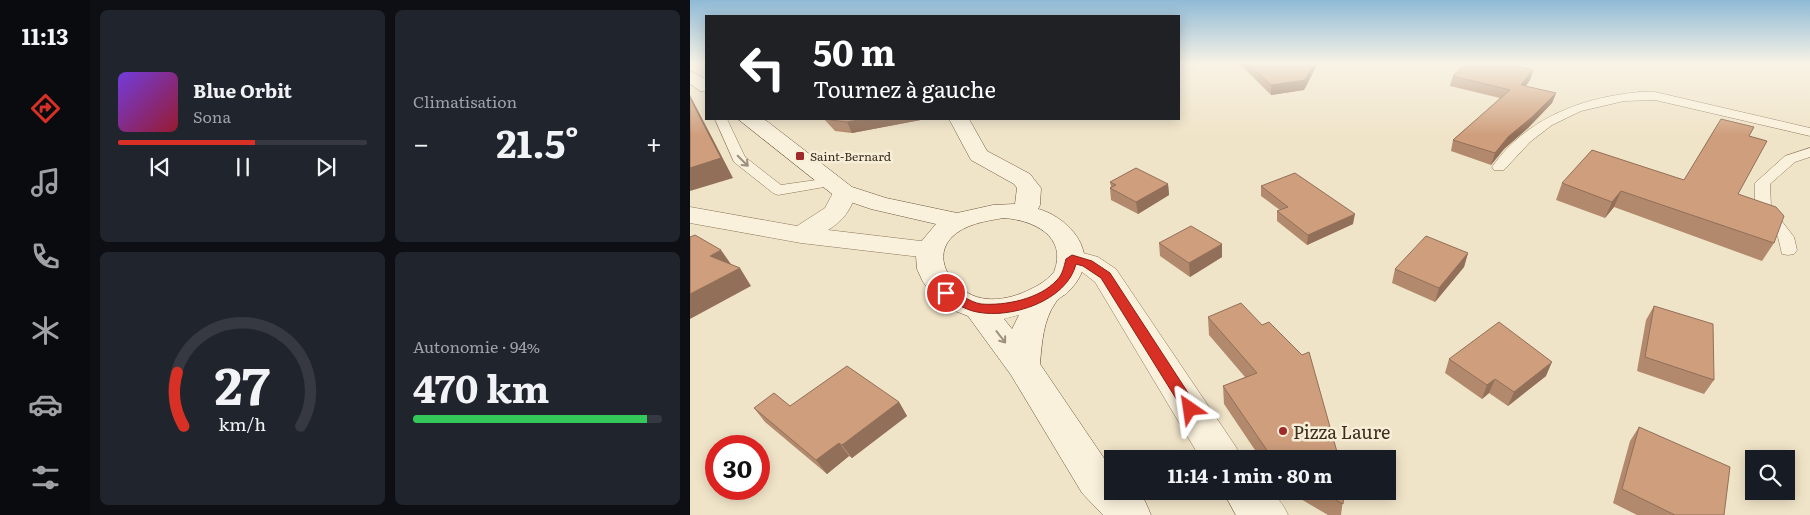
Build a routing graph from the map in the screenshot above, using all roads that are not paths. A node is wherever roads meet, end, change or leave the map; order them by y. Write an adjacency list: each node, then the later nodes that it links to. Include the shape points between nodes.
1 (721, 120): 7 (lane, one-way to 7, via 739,159 778,190)
2 (750, 120): 7 (main road)
3 (959, 120): 8 (main road, via 979,155 1022,179 1029,188 1028,205)
4 (1810, 132): 6 (lane, via 1655,96 1638,95 1561,115 1534,132)
5 (1810, 152): 13 (lane, via 1790,159 1762,183 1763,208 1786,237)
6 (1499, 167)
7 (837, 187): 10 (main road, via 880,204); 11 (main road, via 842,205 834,214)
8 (1022, 212): 10 (main road, via 984,214); 14 (main road, via 1054,225 1066,239)
9 (690, 215): 11 (main road)
10 (959, 221): 12 (main road, via 943,231)
11 (801, 235): 12 (main road)
12 (930, 250): 16 (main road, via 933,278 946,293)
13 (1788, 250)
14 (1072, 259): 15 (main road, via 1062,283); 18 (main road, via 1088,263 1106,276)
15 (1044, 295): 16 (main road, via 1024,304); 17 (main road, via 1028,328)
16 (978, 308): 17 (main road, one-way to 17)
17 (1023, 366): 20 (main road, via 1096,480)
18 (1216, 450)
19 (1248, 500): 21 (main road)
20 (1130, 515)
21 (1267, 515)

